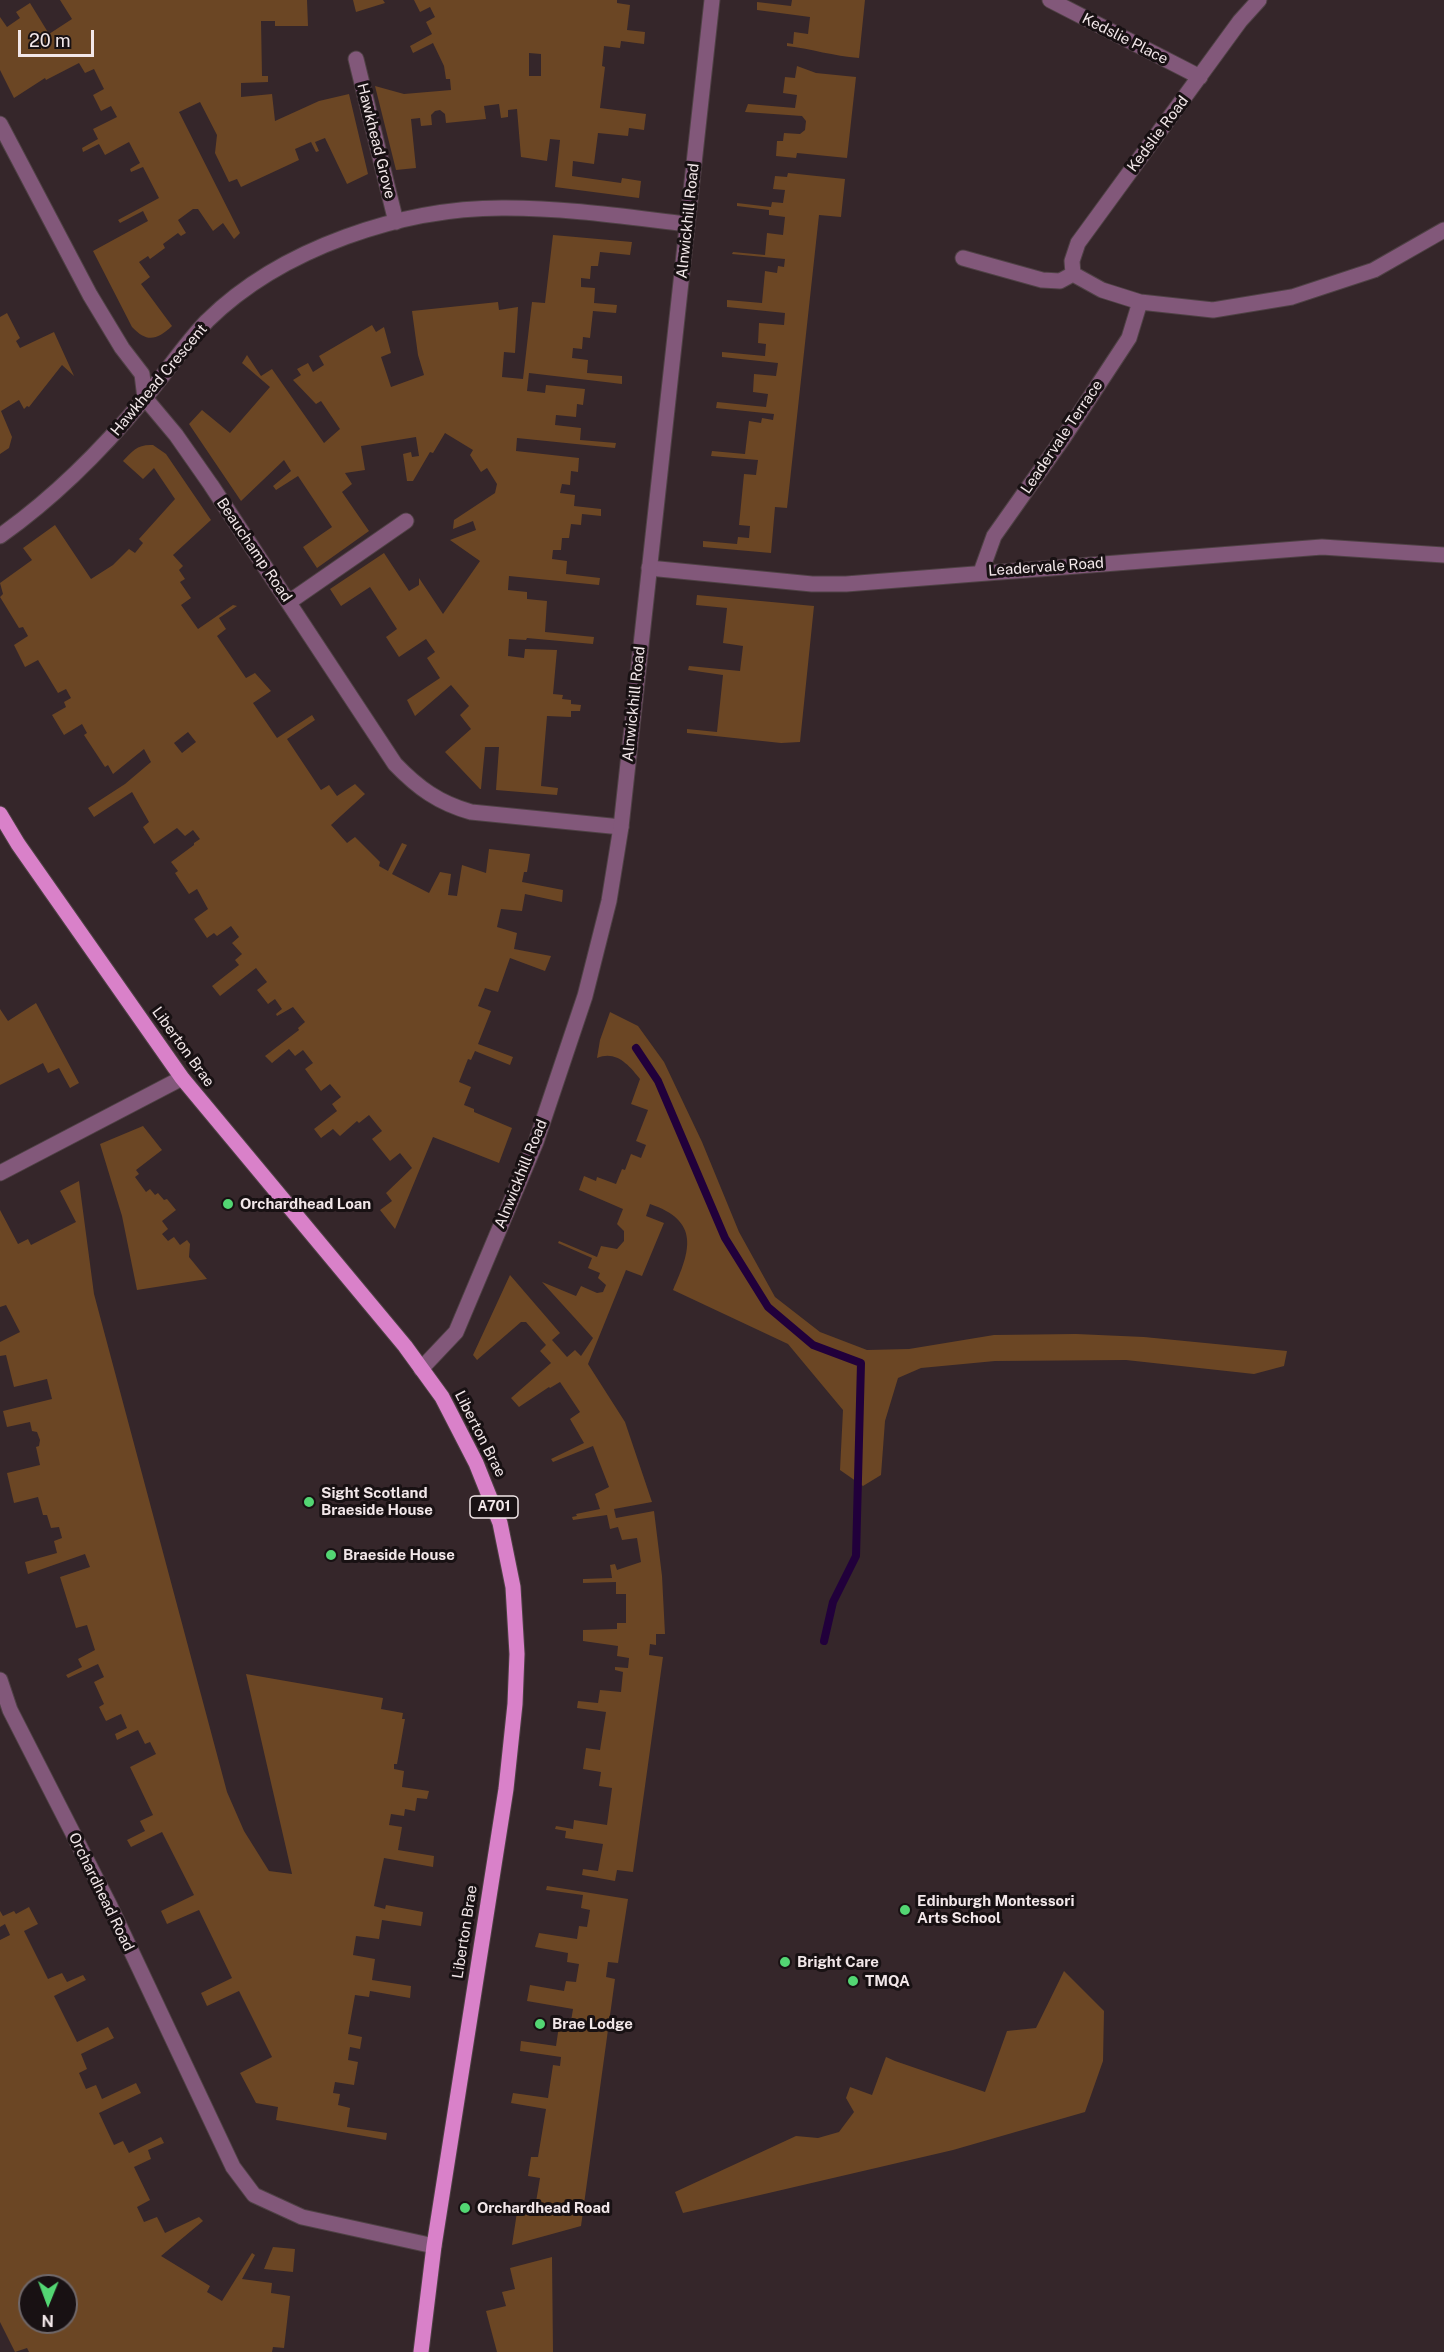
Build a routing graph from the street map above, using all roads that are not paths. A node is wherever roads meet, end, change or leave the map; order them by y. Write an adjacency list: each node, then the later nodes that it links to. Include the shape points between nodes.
1 (712, 0): 8 (street, Alnwickhill Road)
2 (1050, 0): 5 (street, Kedslie Place)
3 (1259, 0): 5 (street, Kedslie Road)
4 (356, 59): 7 (street, Hawkhead Grove)
5 (1200, 77): 11 (street, Kedslie Road, via 1078,243 1072,261)
6 (0, 124): 13 (street, Beauchamp Road, via 90,295 142,374)
7 (396, 222): 8 (street, Hawkhead Crescent, via 444,212 506,208); 13 (street, Hawkhead Crescent, via 309,253 262,279 208,321)
8 (687, 224): 17 (street, Alnwickhill Road)
9 (1444, 230): 12 (street, via 1374,270 1292,297 1213,310)
10 (963, 258): 11 (street, via 1042,280 1060,281)
11 (1073, 274): 12 (street, via 1102,290)
12 (1140, 302): 18 (street, Leadervale Terrace, via 1129,338 994,536)
13 (145, 398): 15 (street, Hawkhead Crescent, via 68,482); 19 (street, Beauchamp Road, via 176,435)
14 (406, 521): 19 (street)
15 (0, 536)
16 (1444, 555): 18 (street, Leadervale Road, via 1322,547)
17 (649, 568): 18 (street, Leadervale Road, via 813,584); 21 (street, Alnwickhill Road)
18 (981, 572)
19 (289, 602): 21 (street, Beauchamp Road, via 395,764 429,795 471,812)
20 (0, 814): 22 (main road, Liberton Brae / A701)
21 (621, 827): 24 (street, Alnwickhill Road, via 609,901 585,996 536,1142 456,1332)
22 (182, 1078): 23 (street); 24 (main road, Liberton Brae / A701)
23 (0, 1173)
24 (421, 1369): 27 (main road, Liberton Brae / A701, via 442,1397 476,1463 500,1522 513,1587 517,1654 506,1789)
25 (0, 1680): 26 (street, Orchardhead Road)
26 (5, 1712): 27 (street, Orchardhead Road, via 110,1906 233,2167 254,2195 302,2217)
27 (434, 2246): 28 (main road, Liberton Brae / A701)
28 (422, 2352)

